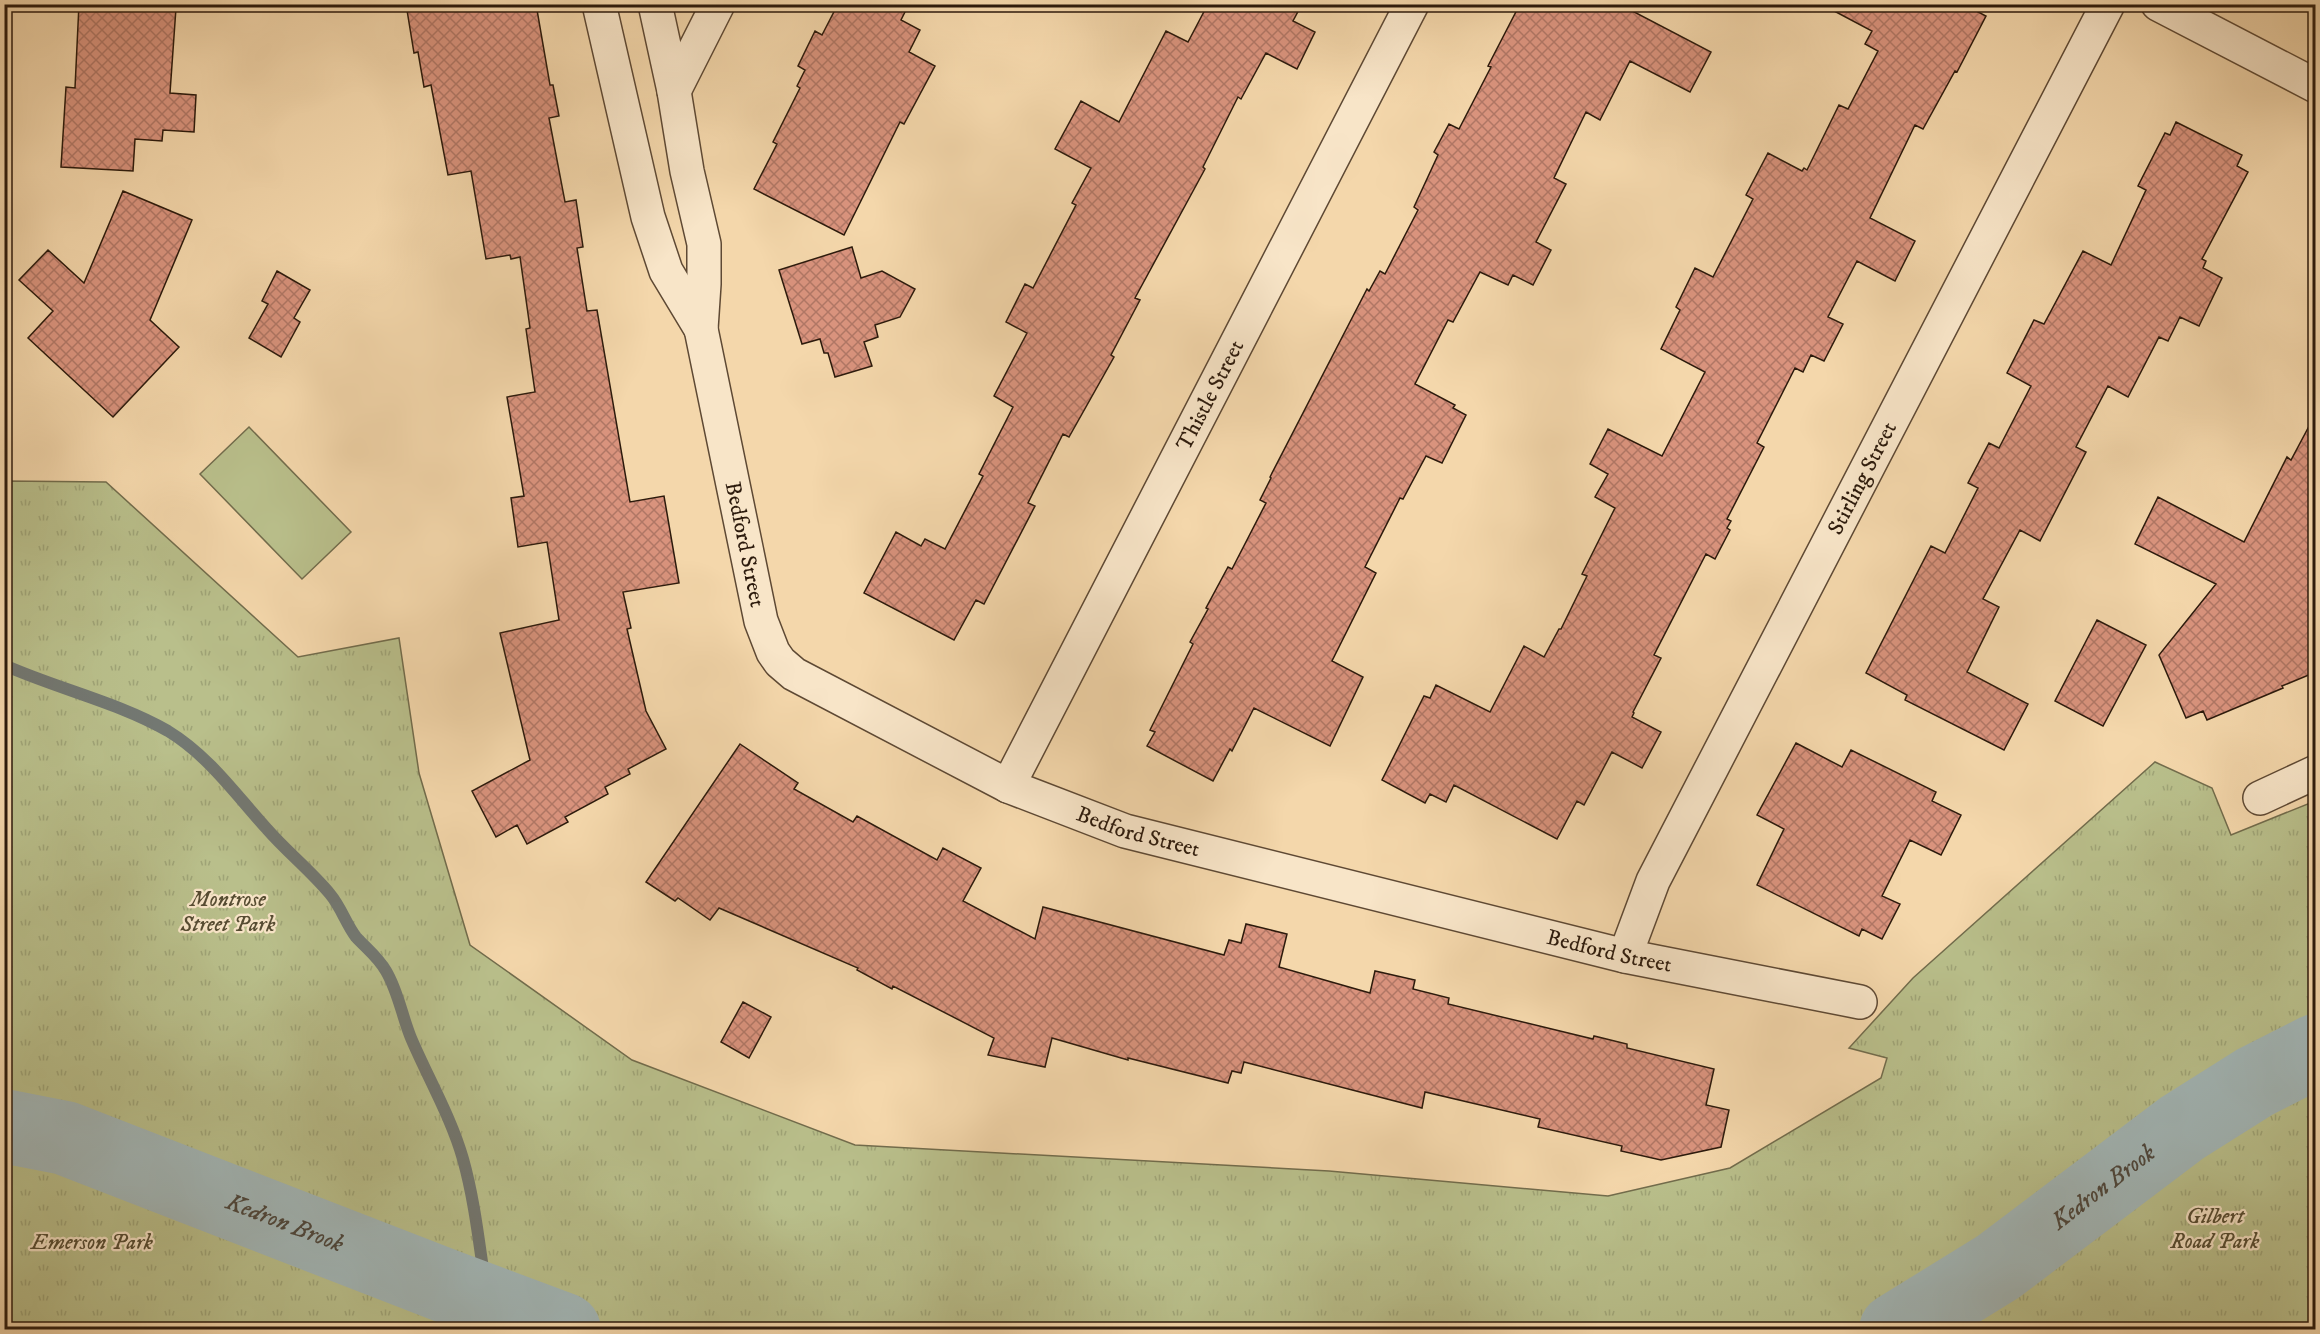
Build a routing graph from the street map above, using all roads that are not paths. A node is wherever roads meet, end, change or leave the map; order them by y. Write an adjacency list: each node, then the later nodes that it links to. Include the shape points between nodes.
1 (599, 4): 9 (street, Bedford Street, via 651,228 666,271)
2 (655, 4): 8 (street, Bedford Street)
3 (718, 4): 8 (street)
4 (1412, 4): 11 (street, Thistle Street)
5 (2108, 4): 13 (street, Stirling Street, via 1653,881)
6 (2158, 4): 7 (street)
7 (2316, 86)
8 (674, 91): 9 (street, Bedford Street, via 704,244)
9 (701, 329): 11 (street, Bedford Street, via 761,621 773,652 794,674)
10 (2316, 772): 12 (street)
11 (1008, 786): 13 (street, Bedford Street, via 1125,831)
12 (2260, 798)
13 (1625, 956): 14 (street, Bedford Street)
14 (1860, 1002)

